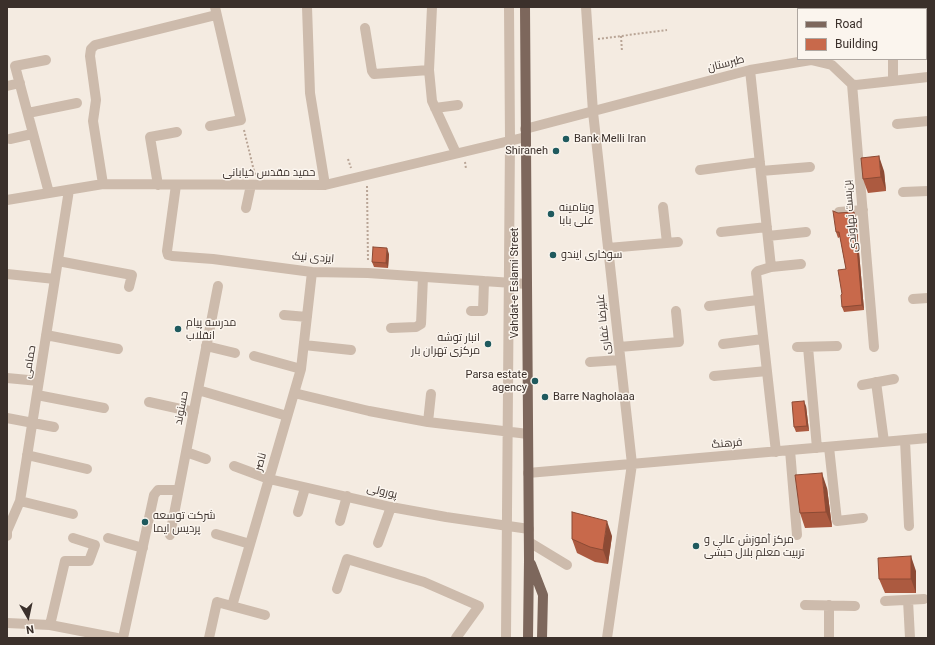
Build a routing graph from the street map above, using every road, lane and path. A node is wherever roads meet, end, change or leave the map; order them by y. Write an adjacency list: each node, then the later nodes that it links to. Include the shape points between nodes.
1 (306, 7): 46 (street, via 310,93)
2 (432, 7): 16 (street)
3 (510, 7): 36 (street)
4 (525, 7): 33 (main road, Vahdat-e Eslami Street)
5 (586, 7): 10 (street, علیرضا غفاری)
6 (215, 11): 28 (street); 42 (street, via 96,45 91,49 96,100 93,120)
7 (365, 28): 16 (street, via 374,74)
8 (666, 30): 9 (path)
9 (621, 36): 10 (path); 11 (path)
10 (588, 40): 26 (street, علیرضا غفاری)
11 (622, 52)
12 (46, 60): 20 (street, via 15,66)
13 (805, 60): 17 (street, طبرستان)
14 (814, 60): 21 (street, طبرستان, via 832,65)
15 (893, 60): 19 (street)
16 (429, 70): 25 (street)
17 (750, 70): 26 (street, طبرستان); 38 (street)
18 (928, 77): 19 (street)
19 (893, 81): 21 (street)
20 (20, 83): 22 (street); 27 (street)
21 (852, 84): 54 (street, بن‌بست نهاوندی)
22 (7, 86)
23 (77, 103): 27 (street)
24 (458, 105): 25 (street)
25 (435, 108): 37 (street)
26 (593, 112): 33 (street, طبرستان); 61 (street, علیرضا غفاری)
27 (28, 114): 34 (street)
28 (241, 120): 31 (street); 45 (path)
29 (928, 121): 30 (street)
30 (897, 124)
31 (210, 126)
32 (177, 132): 43 (street, via 150,137)
33 (526, 133): 36 (street, حمید مقدس خیابانی); 72 (main road, Vahdat-e Eslami Street)
34 (32, 134): 35 (street); 50 (street)
35 (10, 139)
36 (510, 140): 37 (street, حمید مقدس خیابانی); 71 (street)
37 (456, 153): 41 (street, حمید مقدس خیابانی)
38 (761, 167): 39 (street); 40 (street); 56 (street)
39 (810, 167)
40 (700, 170)
41 (367, 175): 46 (street, حمید مقدس خیابانی); 66 (path)
42 (103, 184): 43 (street, حمید مقدس خیابانی); 47 (street, حمید مقدس خیابانی)
43 (158, 184): 44 (street, حمید مقدس خیابانی)
44 (176, 185): 45 (street, حمید مقدس خیابانی); 65 (street, ایزدی نیک, via 168,254)
45 (255, 185): 46 (street, حمید مقدس خیابانی); 53 (street)
46 (324, 185)
47 (69, 190): 50 (street, حمید مقدس خیابانی); 62 (street, حمامی)
48 (928, 191): 49 (street)
49 (903, 192)
50 (49, 193): 51 (street, حمید مقدس خیابانی)
51 (7, 200)
52 (663, 207): 60 (street)
53 (246, 208)
54 (863, 210): 55 (street); 92 (street, بن‌بست نهاوندی)
55 (839, 212)
56 (768, 231): 57 (street); 58 (street); 64 (street)
57 (721, 232)
58 (806, 232)
59 (678, 242): 60 (street)
60 (667, 243): 61 (street)
61 (608, 248): 90 (street, علیرضا غفاری)
62 (58, 261): 69 (street, حمامی); 74 (street, via 132,275)
63 (801, 264): 64 (street)
64 (771, 267): 77 (street, via 758,271)
65 (312, 272): 66 (street, ایزدی نیک); 82 (street, ناصر)
66 (368, 273): 68 (street, ایزدی نیک)
67 (7, 274): 69 (street)
68 (423, 277): 70 (street, ایزدی نیک); 83 (street, via 421,324 416,327)
69 (55, 279): 84 (street, حمامی)
70 (484, 281): 71 (street, ایزدی نیک); 79 (street, via 483,311)
71 (508, 283): 72 (street, ایزدی نیک); 120 (street)
72 (527, 284): 121 (main road, Vahdat-e Eslami Street)
73 (218, 286): 88 (street, حسنوند)
74 (129, 287)
75 (928, 298): 76 (street)
76 (913, 299)
77 (758, 300): 78 (street); 85 (street)
78 (709, 306)
79 (470, 311)
80 (676, 311): 90 (street, via 679,342)
81 (284, 315): 82 (street)
82 (307, 317): 87 (street, ناصر)
83 (391, 328)
84 (46, 335): 94 (street); 105 (street, حمامی)
85 (763, 339): 86 (street); 101 (street)
86 (722, 344)
87 (304, 345): 95 (street); 100 (street, ناصر)
88 (206, 346): 96 (street); 108 (street, حسنوند)
89 (837, 346): 91 (street)
90 (619, 347): 98 (street, علیرضا غفاری)
91 (808, 347): 93 (street); 126 (street)
92 (874, 347)
93 (797, 348)
94 (118, 349)
95 (350, 350)
96 (235, 353)
97 (254, 356): 100 (street)
98 (620, 360): 99 (street); 132 (street, علیرضا غفاری)
99 (590, 362)
100 (301, 369): 109 (street, ناصر)
101 (767, 371): 102 (street); 129 (street)
102 (714, 376)
103 (7, 378): 105 (street)
104 (894, 379): 106 (street)
105 (39, 381): 111 (street, حمامی)
106 (876, 382): 107 (street); 124 (street)
107 (862, 384)
108 (198, 390): 114 (street, حسنوند); 115 (street)
109 (294, 393): 115 (street, ناصر); 118 (street)
110 (431, 394): 118 (street)
111 (37, 395): 113 (street); 117 (street, حمامی)
112 (149, 402): 114 (street)
113 (104, 408)
114 (194, 412): 128 (street, حسنوند)
115 (287, 416): 136 (street, ناصر)
116 (7, 418): 117 (street)
117 (32, 422): 119 (street); 130 (street, حمامی)
118 (428, 422): 120 (street)
119 (54, 427)
120 (507, 432): 121 (street); 146 (street)
121 (528, 434): 135 (main road, Vahdat-e Eslami Street)
122 (928, 438): 123 (street, فرهنگ)
123 (905, 440): 124 (street, فرهنگ); 147 (street)
124 (884, 442): 125 (street, فرهنگ)
125 (829, 447): 126 (street, فرهنگ); 144 (street, via 838,521)
126 (817, 448): 127 (street, فرهنگ)
127 (790, 450): 129 (street, فرهنگ); 151 (street)
128 (186, 452): 131 (street); 138 (street, حسنوند)
129 (776, 452): 132 (street, فرهنگ)
130 (27, 455): 134 (street); 140 (street, حمامی)
131 (206, 459)
132 (632, 464): 135 (street, فرهنگ); 182 (street, علیرضا غفاری)
133 (234, 466): 136 (street, پورولی)
134 (87, 469)
135 (528, 474): 148 (main road, Vahdat-e Eslami Street)
136 (269, 479): 137 (street, پورولی); 157 (street, ناصر)
137 (305, 488): 139 (street, پورولی); 142 (street)
138 (178, 490): 150 (street, حسنوند); 158 (street, via 156,492)
139 (347, 496): 141 (street, پورولی); 145 (street)
140 (20, 501): 143 (street); 152 (street, حمامی, via 7,530)
141 (391, 507): 146 (street, پورولی); 156 (street)
142 (298, 512)
143 (73, 514)
144 (862, 518)
145 (340, 521)
146 (507, 526): 148 (street, پورولی); 178 (street)
147 (909, 526)
148 (529, 529): 155 (main road, Vahdat-e Eslami Street)
149 (216, 534): 157 (street)
150 (170, 535)
151 (798, 535)
152 (7, 536)
153 (73, 538): 172 (street, via 95,545 89,561 65,561)
154 (108, 538): 158 (street)
155 (529, 542): 159 (main road, Vahdat-e Eslami Street); 160 (street)
156 (378, 543)
157 (250, 544): 167 (street, ناصر)
158 (143, 548): 175 (street)
159 (529, 560): 180 (main road, Vahdat-e Eslami Street); 181 (main road, Vahdat-e Eslami Street, via 543,595)
160 (567, 565)
161 (337, 589): 177 (street, via 347,559 424,582 479,606)
162 (908, 600): 163 (street); 164 (street); 184 (street)
163 (924, 600)
164 (885, 601)
165 (805, 605): 166 (street)
166 (829, 605): 168 (street); 183 (street)
167 (232, 606): 170 (street); 176 (street, via 217,602)
168 (855, 606)
169 (512, 611): 179 (street)
170 (264, 615)
171 (7, 622): 172 (street)
172 (50, 625): 173 (street)
173 (84, 635): 174 (street)
174 (117, 638)
175 (123, 638)
176 (209, 638)
177 (456, 638)
178 (506, 638)
179 (512, 638)
180 (528, 638)
181 (542, 638)
182 (606, 638)
183 (829, 638)
184 (910, 638)

